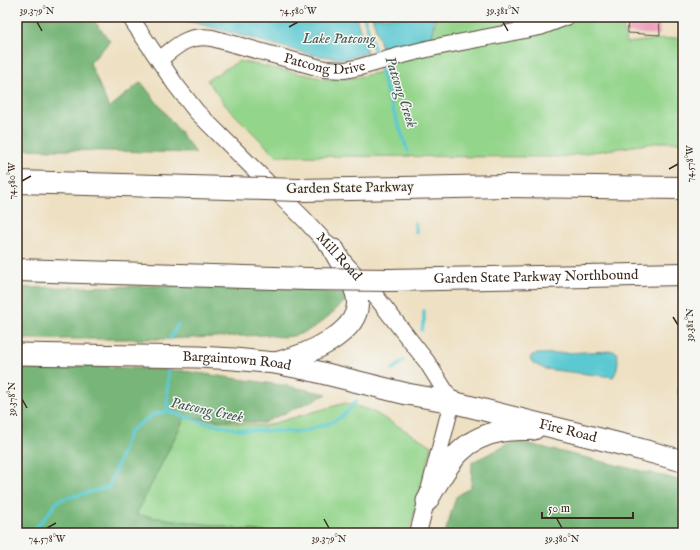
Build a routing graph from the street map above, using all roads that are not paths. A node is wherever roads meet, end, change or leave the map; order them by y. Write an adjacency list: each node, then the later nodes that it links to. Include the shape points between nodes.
1 (130, 17): 3 (street, Mill Road)
2 (566, 17): 3 (street, Patcong Drive, via 540,27 431,48 351,69 324,69 202,36 182,42)
3 (159, 60): 6 (street, Mill Road, via 196,111)
4 (17, 182): 5 (highway, Garden State Parkway, bridge, via 299,190 506,186)
5 (683, 188)
6 (334, 250): 10 (main road, via 357,296 354,317 338,336 330,341 300,356); 11 (street, Mill Road, via 377,298 427,362)
7 (17, 270): 8 (highway, Garden State Parkway Northbound, bridge, via 389,280)
8 (683, 274)
9 (17, 354): 10 (main road, Bargaintown Road, via 198,357)
10 (275, 363): 11 (main road, Bargaintown Road)
11 (452, 402): 12 (main road, Fire Road); 14 (street)
12 (552, 428): 13 (main road, Fire Road); 14 (main road, via 503,431 484,436 469,444 451,460)
13 (683, 461)
14 (427, 501): 15 (street)
15 (418, 533)

